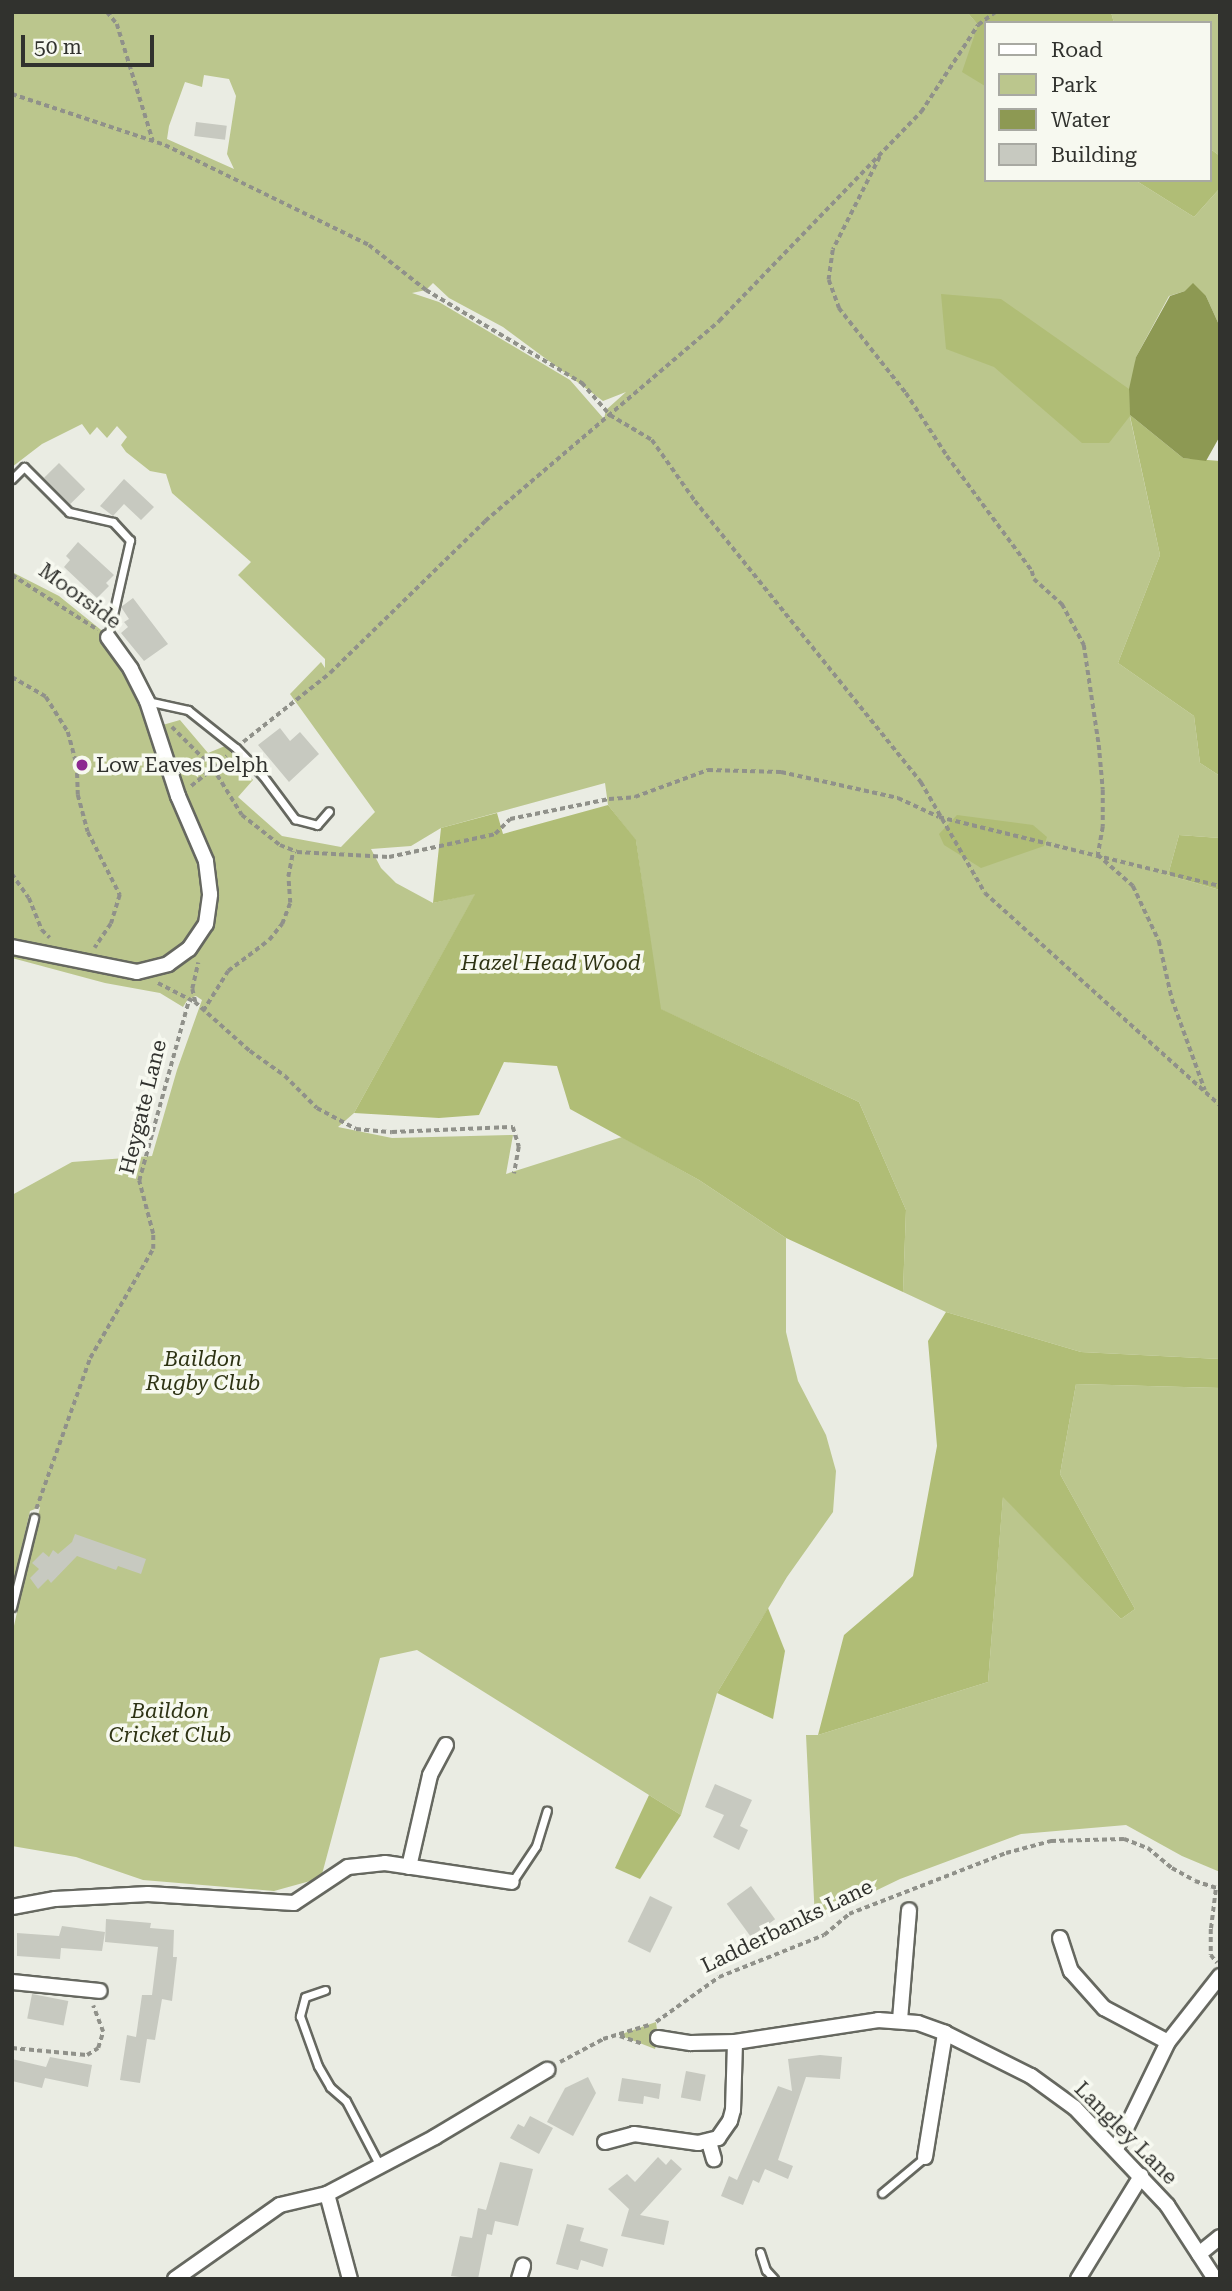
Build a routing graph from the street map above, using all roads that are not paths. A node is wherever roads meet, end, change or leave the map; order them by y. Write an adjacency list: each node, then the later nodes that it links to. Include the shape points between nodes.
1 (12, 480): 2 (lane, via 24,467 69,512 113,522 130,540)
2 (108, 637): 3 (street, Moorside)
3 (147, 701): 4 (lane, via 188,710 236,748 295,819 317,825); 5 (street, Moorside, via 178,796 206,861 210,894 206,924 189,949 168,964 137,972)
4 (329, 811)
5 (12, 947)
6 (33, 1518): 7 (lane)
7 (12, 1607)
8 (446, 1745): 10 (street, via 430,1774)
9 (547, 1811): 11 (lane, via 536,1846)
10 (409, 1867): 11 (street); 12 (street, via 385,1863 348,1867 294,1903 148,1894 55,1899)
11 (512, 1882)
12 (12, 1907)
13 (909, 1910): 19 (street)
14 (1060, 1938): 23 (street, via 1071,1970 1104,2008)
15 (1220, 1976): 23 (street)
16 (12, 1982): 18 (street)
17 (325, 1990): 32 (lane, via 305,1997 300,2016 317,2066 346,2101)
18 (100, 1991)
19 (900, 2020): 20 (street, Langley Lane); 22 (street, Langley Lane)
20 (945, 2033): 28 (street, Langley Lane, via 1052,2090); 30 (street)
21 (658, 2038): 22 (street, Langley Lane)
22 (734, 2042): 27 (street, via 733,2110 725,2130)
23 (1168, 2042): 28 (street)
24 (547, 2070): 32 (street)
25 (626, 2136): 26 (street); 27 (street); 29 (street)
26 (605, 2142)
27 (709, 2142): 31 (street)
28 (1116, 2149): 33 (street, Langley Lane)
29 (629, 2152)
30 (925, 2157): 34 (lane)
31 (714, 2159)
32 (380, 2166): 35 (street)
33 (1141, 2176): 38 (street, Langley Lane); 42 (street)
34 (882, 2193)
35 (327, 2194): 39 (street, via 280,2205); 40 (street)
36 (1220, 2237): 38 (street)
37 (760, 2252): 41 (lane)
38 (1199, 2253): 43 (street, Langley Lane)
39 (175, 2279)
40 (350, 2279)
41 (774, 2279)
42 (1078, 2279)
43 (1215, 2279)

